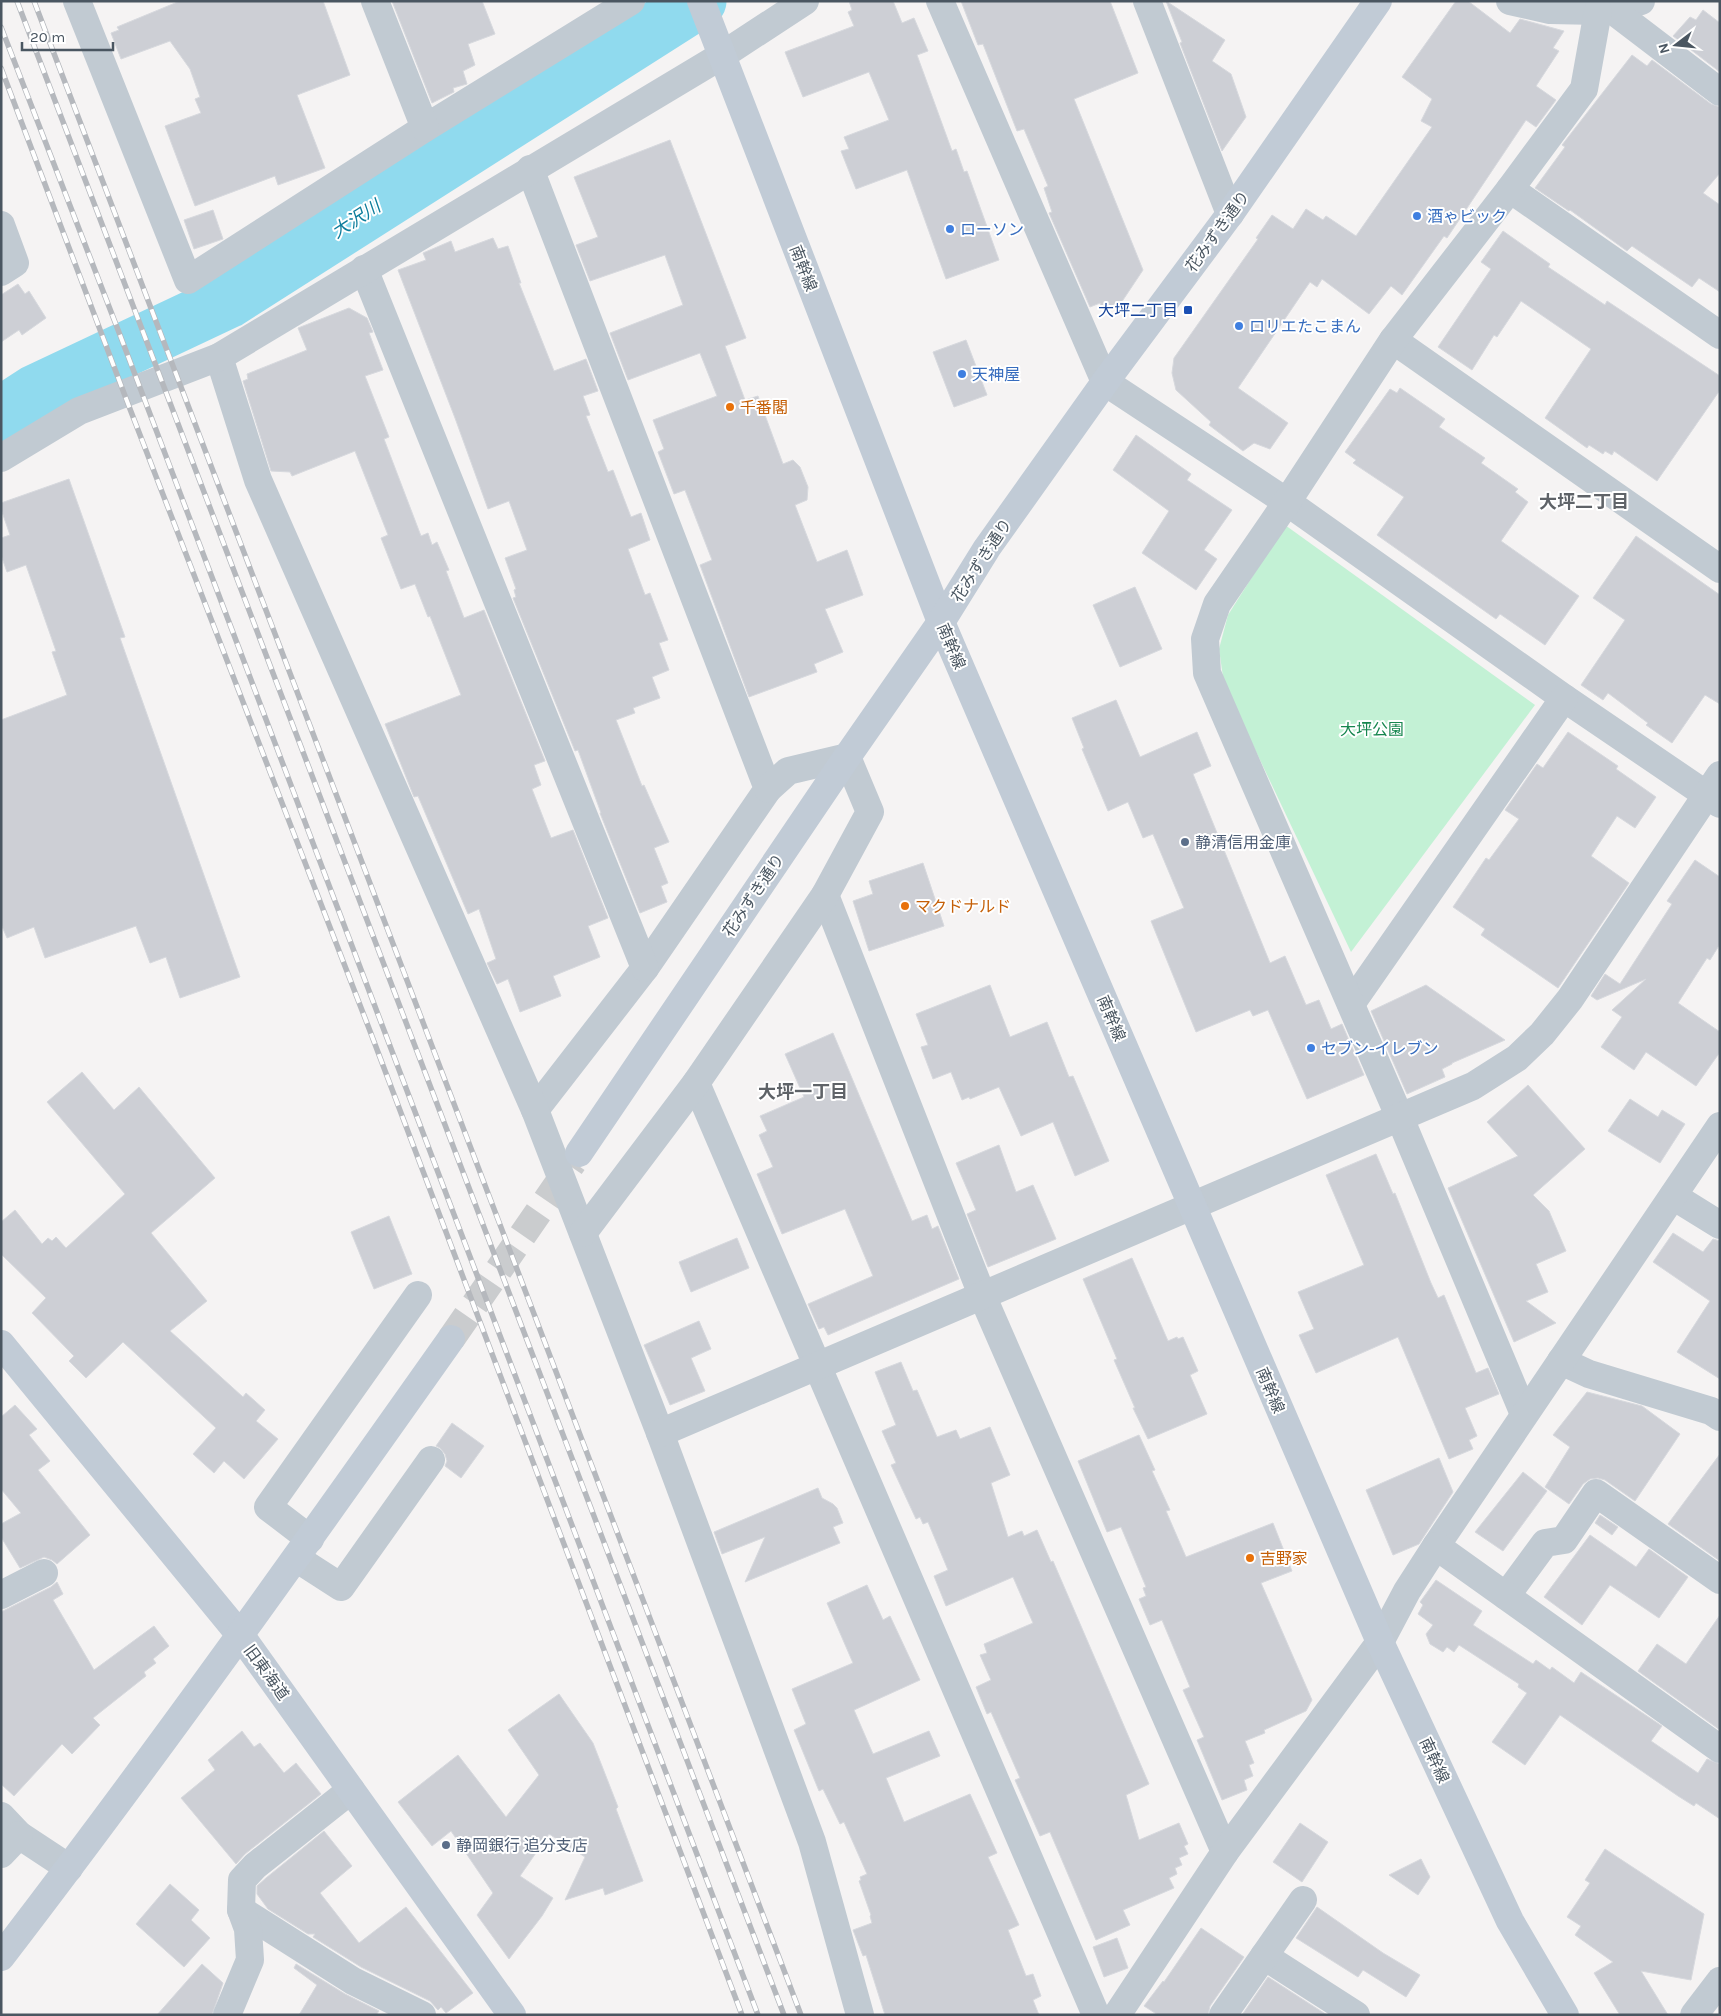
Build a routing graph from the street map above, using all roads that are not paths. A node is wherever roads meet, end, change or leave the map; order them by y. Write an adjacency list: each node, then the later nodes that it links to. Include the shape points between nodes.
1 (77, 1): 14 (street, via 188,280)
2 (375, 1): 14 (street)
3 (631, 1): 14 (street)
4 (701, 1): 12 (street, 南幹線)
5 (805, 1): 12 (street)
6 (940, 1): 24 (street)
7 (1147, 1): 17 (street)
8 (1378, 1): 17 (street, 花みずき通り)
9 (1510, 1): 11 (street, via 1550,10)
10 (1641, 1): 11 (street)
11 (1605, 10): 13 (street); 16 (street, via 1584,89)
12 (719, 49): 15 (street); 28 (street, 南幹線)
13 (1720, 92)
14 (425, 128)
15 (530, 169): 19 (street); 31 (street)
16 (1510, 189): 21 (street); 22 (street)
17 (1230, 214): 24 (street, 花みずき通り)
18 (1, 225): 20 (street, via 15,263)
19 (364, 269): 23 (street); 34 (street)
20 (1, 272)
21 (1720, 335)
22 (1393, 340): 26 (street); 27 (street)
23 (219, 357): 25 (street, via 79,411); 37 (street, via 258,480)
24 (1105, 382): 26 (street); 28 (street, 花みずき通り, via 987,548)
25 (1, 458)
26 (1287, 502): 29 (street); 35 (street, via 1217,604 1205,639 1207,673)
27 (1720, 568)
28 (942, 622): 30 (street, 花みずき通り); 42 (street, 南幹線)
29 (1564, 698): 32 (street); 35 (street)
30 (846, 757): 31 (street, via 788,771); 33 (street, via 870,812); 40 (street, 花みずき通り)
31 (768, 789): 34 (street)
32 (1715, 791): 38 (street, via 1570,999 1542,1034 1517,1058 1473,1086)
33 (825, 895): 36 (street); 45 (street)
34 (645, 968): 37 (street)
35 (1351, 1004): 38 (street)
36 (696, 1083): 44 (street); 50 (street)
37 (535, 1110): 44 (street)
38 (1400, 1118): 42 (street); 51 (street)
39 (1720, 1126): 41 (street)
40 (579, 1153)
41 (1673, 1196): 43 (street); 49 (street)
42 (1192, 1206): 45 (street); 62 (street, 南幹線)
43 (1720, 1225)
44 (582, 1233): 53 (street)
45 (982, 1295): 50 (street); 67 (street)
46 (418, 1296): 56 (street, via 268,1507)
47 (451, 1339): 56 (street)
48 (1, 1344): 61 (street, 旧東海道)
49 (1561, 1361): 51 (street); 52 (street, via 1588,1374 1711,1410)
50 (818, 1364): 53 (street); 78 (street)
51 (1524, 1414): 55 (street)
52 (1720, 1417)
53 (660, 1433): 77 (street, via 812,1842)
54 (431, 1460): 56 (street, via 341,1587)
55 (1436, 1546): 60 (street); 62 (street)
56 (303, 1549): 61 (street)
57 (44, 1573): 59 (street)
58 (1720, 1580): 60 (street, via 1596,1493 1564,1540 1545,1543)
59 (1, 1595)
60 (1506, 1596): 63 (street)
61 (241, 1636): 64 (street, 旧東海道); 68 (street)
62 (1380, 1642): 67 (street); 82 (street, 南幹線, via 1510,1920)
63 (1720, 1749)
64 (351, 1790): 70 (street, via 255,1866 242,1880); 76 (street, 旧東海道)
65 (1, 1816): 66 (street)
66 (10, 1845): 68 (street)
67 (1226, 1852): 79 (street)
68 (70, 1868): 72 (street)
69 (1303, 1900): 71 (street)
70 (241, 1910): 74 (street, via 248,1929 250,1960); 75 (street, via 353,1981)
71 (1264, 1956): 80 (street); 81 (street)
72 (1, 1957)
73 (1720, 1980): 83 (street)
74 (227, 2015)
75 (422, 2015)
76 (512, 2015)
77 (860, 2015)
78 (1096, 2015)
79 (1117, 2015)
80 (1223, 2015)
81 (1356, 2015)
82 (1565, 2015)
83 (1694, 2015)

